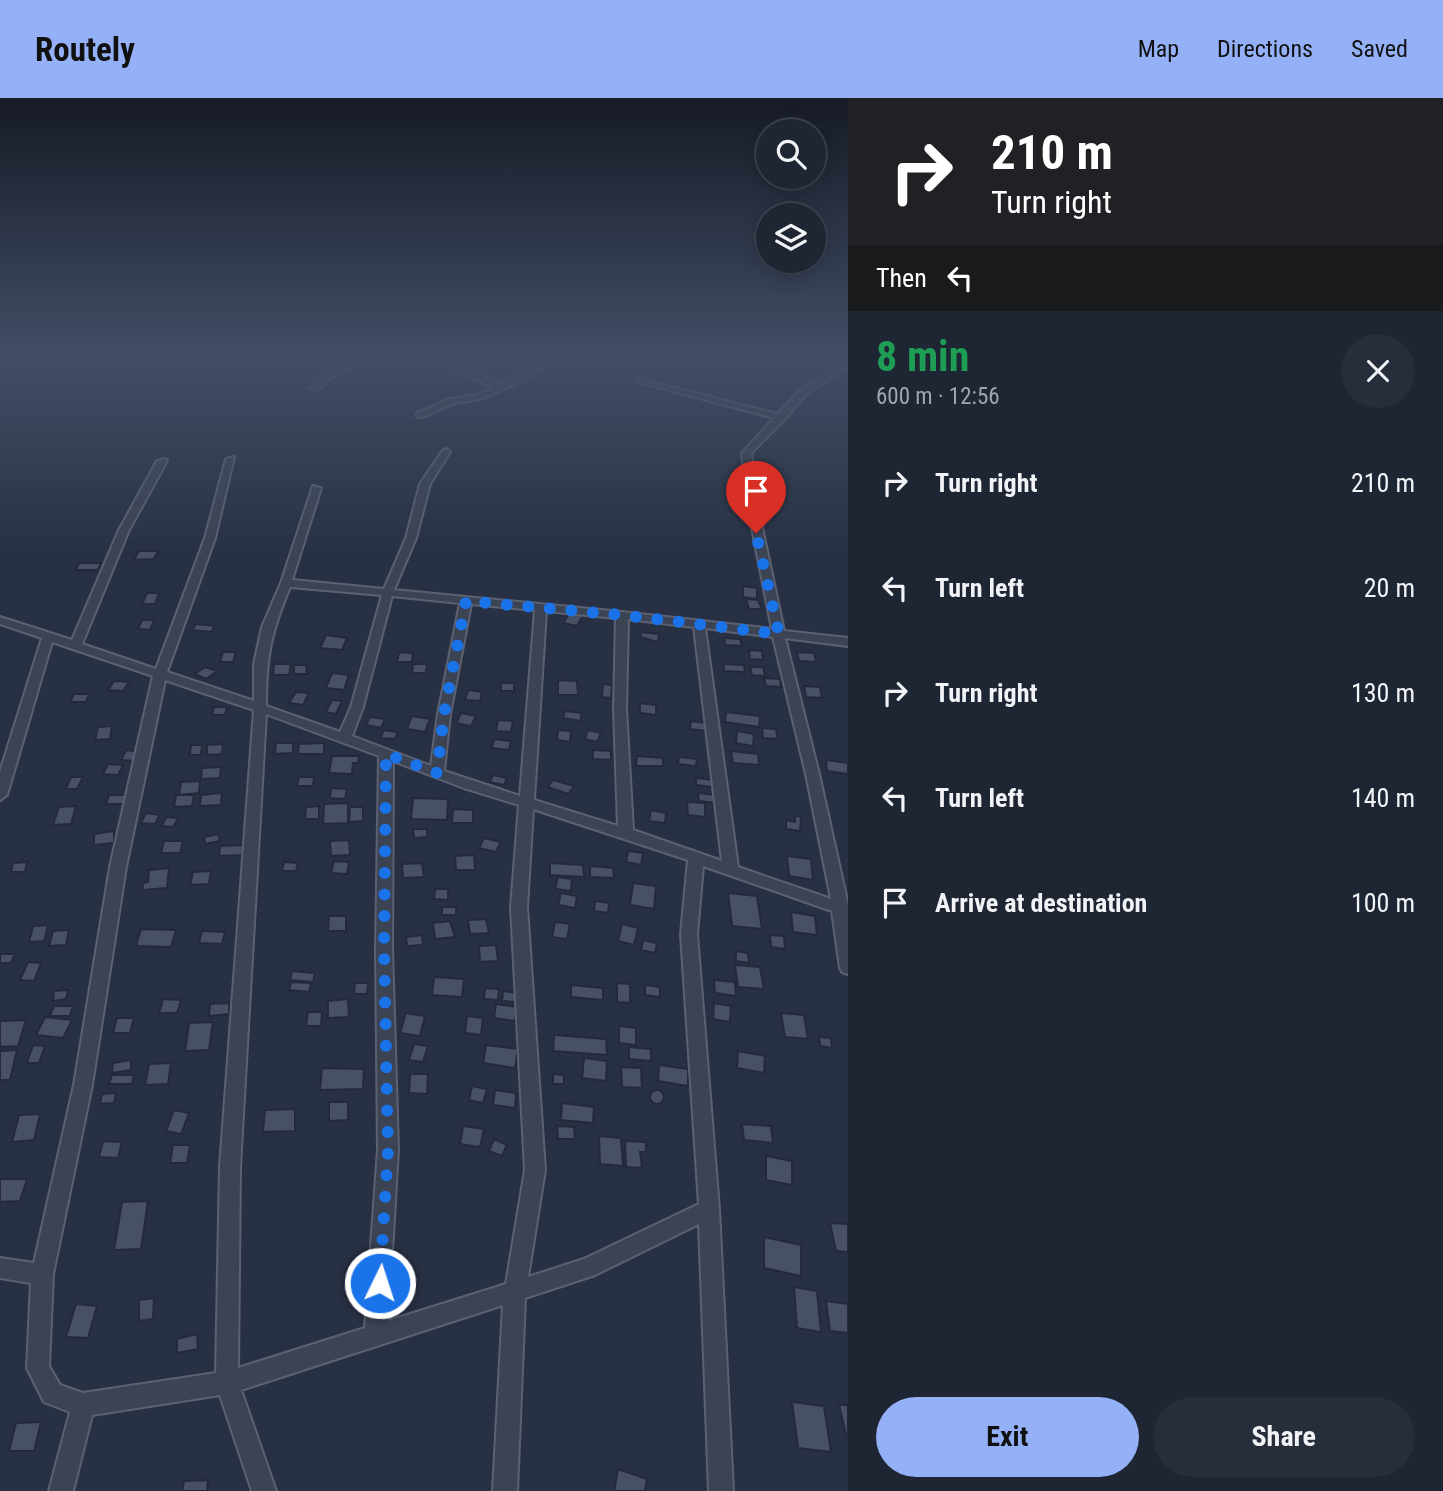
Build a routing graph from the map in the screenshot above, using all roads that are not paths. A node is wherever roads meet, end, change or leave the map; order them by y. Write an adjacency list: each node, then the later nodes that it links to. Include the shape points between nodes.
1 (776, 422): 13 (street, via 746,453 756,533)
2 (446, 452): 7 (street, via 425,484 411,538)
3 (231, 459): 17 (street, via 211,538)
4 (162, 461): 16 (street, via 124,530)
5 (316, 488): 6 (street)
6 (286, 583): 7 (street); 18 (street, via 268,627 260,664)
7 (388, 592): 8 (street); 19 (street)
8 (466, 601): 9 (street); 21 (street)
9 (541, 608): 10 (street); 23 (street)
10 (622, 615): 12 (street); 24 (street)
11 (0, 620): 14 (street)
12 (699, 624): 13 (street); 26 (street)
13 (779, 634): 15 (street); 27 (street)
14 (48, 637): 16 (street); 22 (street)
15 (848, 642)
16 (75, 646): 17 (street)
17 (160, 674): 18 (street); 31 (street, via 118,867 83,1085)
18 (260, 709): 19 (street); 34 (street, via 230,1167)
19 (344, 739): 20 (street)
20 (386, 754): 21 (street); 33 (street, via 388,1150)
21 (437, 773): 23 (street)
22 (0, 795)
23 (526, 802): 24 (street); 32 (street, via 519,907 535,1170)
24 (626, 834): 25 (street)
25 (696, 858): 26 (street); 29 (street, via 689,934)
26 (731, 871): 27 (street)
27 (845, 910): 28 (street)
28 (848, 968)
29 (709, 1209): 32 (street, via 588,1268); 39 (street)
30 (0, 1268): 31 (street)
31 (42, 1274): 35 (street, via 38,1368 52,1394)
32 (515, 1291): 33 (street); 38 (street)
33 (376, 1335): 34 (street)
34 (227, 1383): 35 (street); 37 (street)
35 (83, 1405): 36 (street)
36 (61, 1491)
37 (264, 1491)
38 (505, 1491)
39 (721, 1491)

